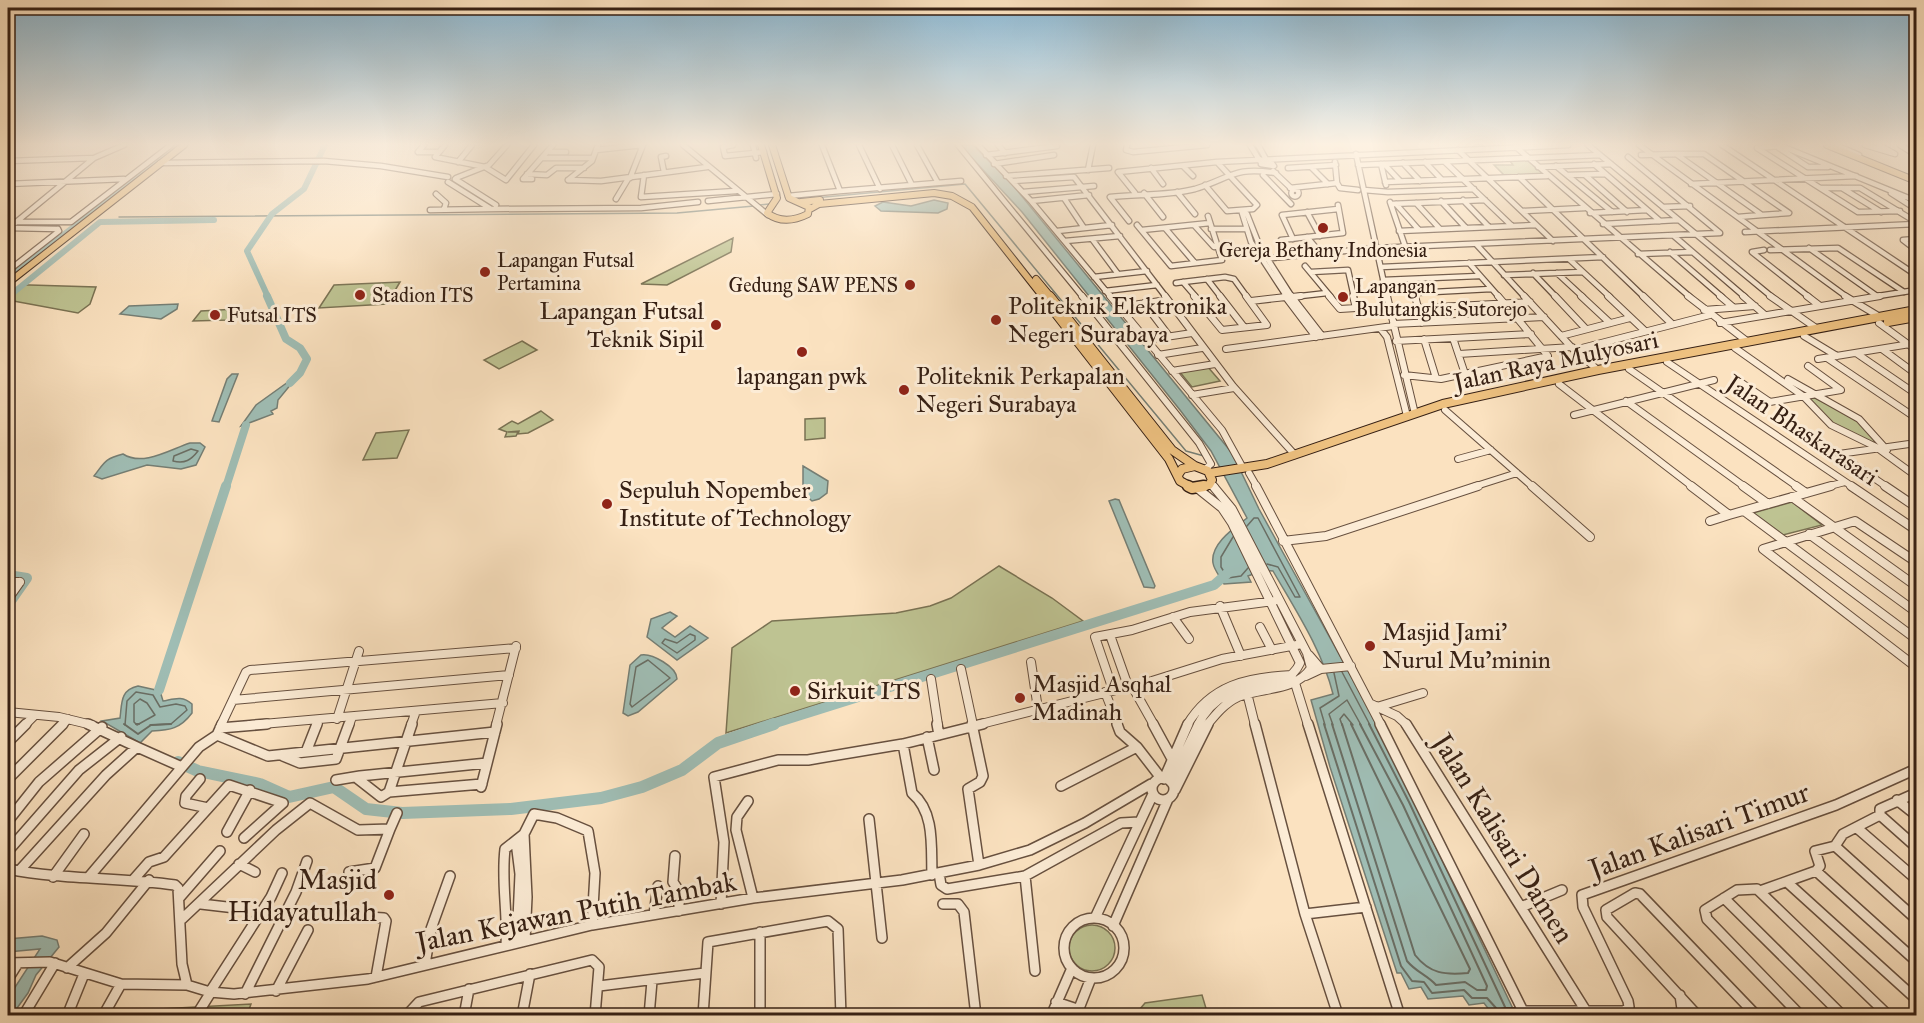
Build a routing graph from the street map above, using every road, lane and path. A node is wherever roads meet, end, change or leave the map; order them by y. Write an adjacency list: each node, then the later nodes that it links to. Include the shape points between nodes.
1 (776, 192): 74 (main road)
2 (1177, 192): 82 (street)
3 (1388, 192): 61 (street)
4 (52, 193): 91 (street)
5 (109, 193): 56 (street)
6 (121, 193): 57 (main road)
7 (468, 193): 58 (street)
8 (474, 193): 64 (street, via 494,205)
9 (618, 193): 49 (street)
10 (642, 193): 44 (street, via 641,197)
11 (762, 193): 44 (street)
12 (787, 193): 55 (main road, via 791,200)
13 (868, 193): 45 (street)
14 (891, 193): 45 (street)
15 (999, 193): 273 (street, via 1209,458)
16 (1024, 193): 52 (street, Jalan Kalisari Damen)
17 (1134, 193): 18 (street); 88 (street, via 1110,197)
18 (1144, 193): 19 (street); 85 (street)
19 (1153, 193)
20 (1212, 193): 21 (street, via 1227,210 1257,207)
21 (1244, 193)
22 (1285, 193): 46 (street)
23 (1362, 193): 132 (street)
24 (1478, 193): 51 (street)
25 (1503, 193): 75 (street)
26 (1536, 193): 72 (street)
27 (1567, 193): 65 (street)
28 (1589, 193): 78 (street)
29 (1605, 193): 79 (street)
30 (1627, 193): 73 (street)
31 (1646, 193): 63 (street)
32 (1673, 193): 62 (street)
33 (1704, 193): 86 (street)
34 (1732, 193): 83 (street)
35 (1760, 193): 83 (street, via 1789,213)
36 (1796, 193): 101 (street)
37 (1798, 193): 102 (street)
38 (1828, 193): 80 (street, via 1859,213)
39 (1849, 193): 80 (street)
40 (1869, 193): 76 (street)
41 (1890, 193): 70 (street)
42 (1897, 193): 54 (street)
43 (436, 194): 66 (street, via 446,203)
44 (739, 194): 64 (street, via 657,207); 74 (street)
45 (888, 194): 55 (main road); 69 (main road, via 815,204); 255 (main road, via 934,193 959,198 972,207)
46 (1282, 194): 60 (street)
47 (1089, 195): 48 (street); 94 (street)
48 (1064, 198): 52 (street); 104 (street)
49 (616, 199)
50 (1463, 200): 51 (street); 53 (street); 100 (street)
51 (1485, 200): 99 (street)
52 (1032, 201): 111 (street, Jalan Kalisari Damen)
53 (1441, 201): 59 (street); 106 (street)
54 (1917, 201)
55 (801, 202): 69 (main road)
56 (97, 203): 57 (street); 91 (street, via 64,224)
57 (108, 203): 142 (main road)
58 (481, 203): 67 (street); 68 (street)
59 (1416, 203): 61 (street); 108 (street)
60 (1291, 204)
61 (1393, 204): 110 (street); 112 (street)
62 (1690, 206): 63 (street); 115 (street, via 1720,232)
63 (1663, 207): 87 (street)
64 (531, 208): 68 (street)
65 (1585, 208): 72 (street); 81 (street)
66 (444, 209): 67 (street); 71 (street)
67 (463, 209): 68 (street)
68 (489, 209)
69 (810, 209): 74 (main road, via 793,219 777,219)
70 (1917, 209)
71 (430, 210)
72 (1555, 210): 75 (street); 125 (street)
73 (1647, 210): 79 (street); 89 (street)
74 (768, 211)
75 (1522, 211): 97 (street)
76 (1900, 211): 80 (street); 92 (street)
77 (1307, 212): 117 (street); 117 (street, via 1338,207 1344,233); 122 (street, via 1282,215)
78 (1612, 212): 79 (street); 81 (street)
79 (1627, 212)
80 (1881, 212)
81 (1590, 213): 93 (street)
82 (1195, 214)
83 (1762, 215): 86 (street)
84 (1208, 216): 98 (street)
85 (1163, 217)
86 (1737, 217): 114 (street)
87 (1678, 220): 89 (street); 115 (street)
88 (1129, 221)
89 (1660, 221): 93 (street)
90 (8, 222): 91 (street)
91 (15, 223)
92 (1917, 223): 102 (street)
93 (1603, 224): 120 (street)
94 (1112, 225): 104 (street); 116 (street)
95 (1137, 225): 109 (street)
96 (1194, 225): 98 (street); 105 (street); 129 (street, via 1214,247)
97 (1536, 225): 99 (street); 126 (street)
98 (1211, 226): 107 (street); 129 (street)
99 (1512, 226): 100 (street)
100 (1489, 227): 106 (street)
101 (1845, 227): 102 (street); 114 (street); 159 (street)
102 (1852, 227): 150 (street)
103 (8, 228): 144 (street, via 60,230)
104 (1084, 228): 111 (street)
105 (1165, 228): 109 (street); 145 (street)
106 (1466, 228): 108 (street)
107 (1246, 229): 140 (street); 140 (street, via 1242,213 1247,214)
108 (1440, 229): 110 (street)
109 (1142, 230): 145 (street, via 1171,266)
110 (1419, 230): 112 (street)
111 (1057, 231): 127 (street, Jalan Kalisari Damen)
112 (1399, 231): 131 (street)
113 (1745, 232): 114 (street)
114 (1758, 232): 133 (street)
115 (1696, 235): 120 (street); 189 (street)
116 (1120, 236): 121 (street); 152 (street)
117 (1320, 236): 119 (street)
118 (1674, 236): 136 (street)
119 (1307, 237): 122 (street); 138 (street)
120 (1620, 238): 125 (street); 137 (street)
121 (1092, 239): 127 (street); 157 (street)
122 (1293, 239): 124 (street)
123 (1917, 239): 134 (street, via 1903,240)
124 (1281, 240)
125 (1586, 240): 126 (street); 139 (street)
126 (1553, 241): 128 (street)
127 (1065, 242): 161 (street, Jalan Kalisari Damen)
128 (1476, 244): 131 (street); 143 (street)
129 (1219, 246): 145 (street, via 1224,259)
130 (1809, 248): 133 (street); 172 (street, via 1840,248); 175 (street)
131 (1406, 249): 132 (street)
132 (1376, 250): 138 (street); 149 (street)
133 (1781, 250): 179 (street); 184 (street, via 1752,252)
134 (1917, 250)
135 (1670, 252): 136 (street); 137 (street); 187 (street)
136 (1692, 252): 183 (street)
137 (1638, 254): 188 (street)
138 (1322, 255): 140 (street)
139 (1603, 257): 141 (street); 200 (street)
140 (1264, 259): 176 (street)
141 (1569, 259): 143 (street); 154 (street)
142 (32, 262): 144 (street); 166 (main road)
143 (1493, 262): 146 (street); 158 (street)
144 (20, 263): 147 (street); 151 (street)
145 (1195, 263)
146 (1468, 263): 149 (street); 160 (street)
147 (8, 265)
148 (1305, 266): 153 (street)
149 (1381, 267): 164 (street)
150 (1917, 270)
151 (8, 271)
152 (1147, 271): 157 (street); 168 (street)
153 (1311, 272): 173 (street); 173 (street, via 1348,270 1356,308 1340,309)
154 (1582, 272): 156 (street); 195 (street)
155 (1533, 273): 156 (street); 158 (street); 204 (street)
156 (1557, 273): 199 (street)
157 (1118, 274): 161 (street)
158 (1504, 274): 180 (street)
159 (1917, 275)
160 (1479, 276): 163 (street); 169 (street)
161 (1094, 277): 171 (street, Jalan Kalisari Damen)
162 (1207, 279): 165 (street); 178 (street, via 1231,277); 202 (street)
163 (1410, 279): 164 (street); 174 (street)
164 (1383, 280): 201 (street)
165 (1183, 282): 167 (street); 202 (street, via 1222,330)
166 (8, 283)
167 (1176, 283)
168 (1157, 285): 171 (street); 177 (street)
169 (1491, 289): 174 (street); 182 (street)
170 (1917, 290): 172 (street)
171 (1105, 291): 185 (street, Jalan Kalisari Damen)
172 (1904, 292): 175 (street)
173 (1327, 293): 176 (street)
174 (1414, 293): 186 (street)
175 (1877, 296): 179 (street)
176 (1289, 297): 178 (street); 211 (street)
177 (1167, 300): 181 (street); 207 (street)
178 (1251, 301): 202 (street, via 1267,324)
179 (1852, 301): 184 (street); 196 (street)
180 (1530, 302): 182 (street); 193 (street)
181 (1144, 303): 185 (street); 209 (street)
182 (1504, 303): 186 (street)
183 (1755, 306): 187 (street); 192 (street)
184 (1820, 306): 189 (street)
185 (1119, 307): 214 (street, Jalan Kalisari Damen)
186 (1419, 308): 197 (street)
187 (1732, 308): 188 (street)
188 (1704, 310): 191 (street)
189 (1788, 311): 192 (street); 206 (street)
190 (1913, 314): 196 (main road, Jalan Raya Mulyosari)
191 (1710, 315): 198 (street); 200 (street)
192 (1765, 315): 198 (street)
193 (1544, 317): 194 (street); 210 (street)
194 (1517, 318): 197 (street); 208 (street)
195 (1630, 318): 199 (street); 205 (street)
196 (1879, 320): 206 (main road, Jalan Raya Mulyosari); 218 (street)
197 (1422, 322): 201 (street)
198 (1720, 323): 216 (street)
199 (1610, 324): 204 (street)
200 (1672, 324): 205 (street)
201 (1393, 325): 203 (street); 215 (street)
202 (1244, 327)
203 (1380, 328): 211 (street); 259 (street, via 1387,337)
204 (1586, 329): 210 (street)
205 (1645, 331): 222 (street)
206 (1811, 332): 216 (main road, Jalan Raya Mulyosari); 220 (main road, Jalan Raya Mulyosari); 229 (street)
207 (1192, 333): 209 (street); 219 (street)
208 (1531, 333): 212 (street); 221 (street)
209 (1169, 336): 214 (street)
210 (1562, 336): 222 (street)
211 (1319, 337): 224 (street)
212 (1453, 338): 213 (street); 227 (street)
213 (1424, 339): 215 (street); 243 (street)
214 (1146, 340): 228 (street, Jalan Kalisari Damen)
215 (1396, 340): 241 (street)
216 (1748, 342): 234 (main road, Jalan Raya Mulyosari)
217 (1917, 343): 218 (street)
218 (1909, 344): 223 (street); 225 (street)
219 (1203, 348): 228 (street); 233 (street)
220 (1738, 348): 232 (main road, Jalan Raya Mulyosari); 242 (street)
221 (1544, 349): 222 (street); 227 (street); 239 (street, via 1548,357)
222 (1573, 349): 237 (street)
223 (1882, 349): 226 (street); 240 (street)
224 (1226, 350)
225 (1917, 350)
226 (1856, 353): 229 (street); 252 (street)
227 (1459, 354): 239 (street)
228 (1158, 355): 238 (street, Jalan Kalisari Damen)
229 (1837, 356): 230 (street)
230 (1827, 358): 231 (street); 261 (street)
231 (1818, 359)
232 (1667, 362): 234 (main road, Jalan Raya Mulyosari); 246 (street, Jalan Bhaskarasari)
233 (1215, 364): 238 (street); 249 (street)
234 (1641, 364): 236 (main road, Jalan Raya Mulyosari); 237 (main road, Jalan Raya Mulyosari)
235 (1808, 366): 251 (street, via 1841,390)
236 (1629, 369): 247 (main road, Jalan Raya Mulyosari); 250 (street)
237 (1598, 370): 248 (main road, Jalan Raya Mulyosari)
238 (1172, 371): 253 (street, Jalan Kalisari Damen)
239 (1465, 374): 243 (street)
240 (1917, 374)
241 (1404, 375): 243 (street); 259 (street)
242 (1780, 376): 251 (street); 254 (street)
243 (1436, 378)
244 (1736, 379): 254 (street, via 1770,402)
245 (1714, 380): 246 (street)
246 (1699, 383): 250 (street); 275 (street, Jalan Bhaskarasari)
247 (1559, 384): 248 (main road, Jalan Raya Mulyosari); 258 (street)
248 (1531, 387): 257 (main road, Jalan Raya Mulyosari); 259 (main road, Jalan Raya Mulyosari, via 1443,404)
249 (1234, 388): 253 (street); 266 (street)
250 (1662, 393): 256 (street); 277 (street)
251 (1811, 394): 254 (street); 264 (street, via 1858,418 1874,433)
252 (1917, 394)
253 (1192, 395): 270 (street, Jalan Kalisari Damen, via 1228,438)
254 (1803, 396): 264 (street, via 1831,425)
255 (1126, 399): 268 (main road, via 1172,450); 272 (main road)
256 (1626, 401): 258 (street); 279 (street)
257 (1445, 410): 262 (main road, Jalan Raya Mulyosari); 265 (street)
258 (1592, 410): 260 (street); 282 (street)
259 (1411, 415): 262 (main road, Jalan Raya Mulyosari)
260 (1574, 415)
261 (1917, 418)
262 (1381, 427): 266 (main road, Jalan Raya Mulyosari); 270 (main road, Jalan Raya Mulyosari, via 1270,468)
263 (1917, 442): 264 (street)
264 (1879, 446): 269 (street); 274 (street); 280 (street, via 1839,455)
265 (1491, 450): 267 (street); 271 (street)
266 (1295, 455): 270 (main road, Jalan Raya Mulyosari)
267 (1458, 459)
268 (1195, 466): 272 (main road, via 1185,467); 273 (main road)
269 (1917, 470)
270 (1244, 471): 273 (main road, Jalan Raya Mulyosari); 290 (street, Jalan Kalisari Damen)
271 (1517, 473): 288 (street); 290 (street, via 1326,536)
272 (1178, 475): 276 (main road, via 1183,484)
273 (1213, 475): 276 (main road); 284 (street)
274 (1917, 476)
275 (1845, 482): 277 (street); 286 (street, Jalan Bhaskarasari)
276 (1197, 488): 284 (street)
277 (1806, 493): 278 (street)
278 (1792, 497): 279 (street); 285 (street)
279 (1768, 504): 281 (street)
280 (1917, 507)
281 (1744, 511): 282 (street); 289 (street)
282 (1729, 515): 283 (street)
283 (1710, 521)
284 (1236, 522): 295 (street)
285 (1834, 527): 287 (street); 291 (street, via 1852,521 1860,523); 293 (street)
286 (1917, 530)
287 (1809, 534): 289 (street); 297 (street)
288 (1590, 537)
289 (1784, 540): 302 (street); 311 (street, via 1764,548)
290 (1283, 541): 310 (street, Jalan Kalisari Damen)
291 (1917, 562)
292 (8, 582): 294 (street, via 21,582)
293 (1917, 586)
294 (8, 599)
295 (1275, 601): 296 (street); 303 (street)
296 (1220, 606): 298 (street); 307 (street)
297 (1917, 612)
298 (1173, 617): 300 (street); 301 (street)
299 (1260, 627): 304 (street)
300 (1110, 635): 318 (street); 320 (street, via 1095,637)
301 (1189, 639)
302 (1917, 639)
303 (1298, 645): 304 (street); 306 (street); 317 (street, via 1300,663)
304 (1272, 650): 307 (street)
305 (359, 651): 309 (street)
306 (1307, 653): 313 (street); 315 (street, via 1311,668)
307 (1241, 656): 318 (street)
308 (1031, 662): 326 (street)
309 (357, 663): 314 (street, via 516,647); 319 (street); 323 (street, via 250,670)
310 (1350, 666): 313 (street); 325 (street, Jalan Kalisari Damen)
311 (1917, 668)
312 (961, 669): 334 (street)
313 (1323, 669): 315 (street)
314 (509, 675): 319 (street); 324 (street)
315 (1306, 676): 317 (street)
316 (931, 679): 338 (street)
317 (1295, 679): 321 (street); 349 (street, via 1252,678 1211,693 1196,709); 359 (street, via 1240,688 1218,699 1204,714); 416 (street)
318 (1130, 686): 320 (street); 349 (street)
319 (347, 689): 323 (street); 332 (street)
320 (1109, 691): 326 (street); 344 (street, via 1119,729)
321 (1247, 693): 359 (street, via 1223,706); 421 (street)
322 (1424, 693): 325 (street)
323 (233, 700): 336 (street)
324 (503, 703): 327 (street); 337 (street)
325 (1374, 705): 417 (street, Jalan Kalisari Damen, via 1406,723); 461 (street, Jalan Kalisari Damen)
326 (1038, 709): 334 (street)
327 (416, 711): 330 (street); 341 (street)
328 (9, 714): 329 (street)
329 (35, 715): 331 (street); 342 (street)
330 (352, 717): 332 (street); 346 (street)
331 (68, 719): 335 (street); 356 (street)
332 (337, 719): 333 (street)
333 (318, 722): 336 (street); 347 (street)
334 (971, 726): 338 (street); 388 (street, via 983,776 968,789)
335 (102, 727): 339 (street); 372 (street, via 39,782)
336 (218, 732): 348 (street, via 259,754); 351 (street)
337 (495, 732): 341 (street); 350 (street)
338 (939, 735): 340 (street)
339 (121, 737): 345 (street); 383 (street, via 79,771)
340 (927, 737): 343 (street); 353 (street)
341 (408, 741): 346 (street); 354 (street)
342 (8, 742)
343 (903, 744): 395 (street, via 912,793 922,802 931,832); 413 (street, via 808,760 778,760 714,777 724,842)
344 (1134, 746): 359 (street); 360 (street)
345 (137, 747): 351 (street); 391 (street, via 106,775)
346 (340, 748): 347 (street); 348 (street, via 335,760 300,763)
347 (306, 752): 348 (street)
348 (282, 755)
349 (1171, 757): 359 (street)
350 (487, 763): 354 (street); 362 (street, via 481,786)
351 (184, 765): 399 (street)
352 (1917, 769): 458 (street, Jalan Kalisari Timur, via 1836,805 1582,895 1581,904 1629,1007 1624,1011)
353 (934, 770)
354 (397, 772): 355 (street); 362 (street)
355 (360, 776): 358 (street); 362 (street, via 357,781 381,797)
356 (8, 779)
357 (200, 779): 367 (street, via 185,803)
358 (336, 780)
359 (1162, 784): 364 (street, via 1173,795); 364 (street, via 1160,798); 373 (street); 388 (street, Jalan Kejawan Putih Tambak, via 1030,850)
360 (1061, 786)
361 (250, 790): 367 (street, via 227,786); 376 (street); 379 (street, via 283,803)
362 (390, 792)
363 (1917, 793): 365 (street)
364 (1168, 799): 427 (street)
365 (1897, 800): 369 (street, via 1880,809); 370 (street)
366 (748, 801): 409 (street, via 737,817 735,830)
367 (208, 808): 400 (street, via 164,857 148,862)
368 (397, 813): 375 (street)
369 (1880, 815): 374 (street); 382 (street)
370 (1917, 815)
371 (869, 819): 403 (street)
372 (8, 821)
373 (1138, 822): 397 (street, via 1121,823); 423 (street)
374 (1857, 828): 381 (street, via 1843,834); 401 (street)
375 (390, 830): 387 (street, via 358,830 310,803); 393 (street, via 375,868)
376 (227, 832)
377 (84, 834): 398 (street)
378 (524, 834): 380 (street); 426 (street, via 534,814 557,818 588,831 595,873); 431 (street, via 527,897)
379 (244, 838)
380 (516, 842): 411 (street, via 520,874); 415 (street, via 506,849 504,857)
381 (1835, 846): 389 (street, via 1818,849); 424 (street)
382 (1917, 847)
383 (8, 851)
384 (220, 851): 408 (street)
385 (675, 856): 419 (street)
386 (308, 861): 453 (street)
387 (239, 864): 392 (street); 412 (street)
388 (979, 866): 395 (street, Jalan Kejawan Putih Tambak)
389 (1817, 867): 404 (street); 433 (street)
390 (8, 869): 391 (street)
391 (19, 871): 398 (street)
392 (255, 872)
393 (349, 872)
394 (282, 873): 452 (street)
395 (936, 874): 397 (street, via 947,890); 403 (street, Jalan Kejawan Putih Tambak)
396 (450, 876): 436 (street, via 431,928)
397 (1025, 876): 439 (street)
398 (53, 877): 399 (street)
399 (88, 878): 400 (street)
400 (134, 879): 402 (street)
401 (1917, 879)
402 (149, 880): 408 (street, via 175,885); 437 (street, via 106,933)
403 (877, 883): 409 (street, Jalan Kejawan Putih Tambak); 430 (street)
404 (1788, 883): 407 (street); 455 (street)
405 (658, 886): 420 (street)
406 (1562, 890): 417 (street)
407 (1760, 891): 410 (street, via 1746,887); 482 (street)
408 (180, 897): 425 (street)
409 (753, 898): 413 (street, Jalan Kejawan Putih Tambak)
410 (1724, 898): 480 (street, via 1705,910 1705,917); 481 (street)
411 (517, 903): 415 (street); 431 (street)
412 (201, 904): 418 (street); 425 (street)
413 (721, 904): 419 (street, Jalan Kejawan Putih Tambak)
414 (943, 904): 474 (street, via 956,903 964,912)
415 (506, 907): 432 (street)
416 (1366, 907): 421 (street); 476 (street)
417 (1521, 907): 458 (street, Jalan Kalisari Damen)
418 (244, 909)
419 (679, 911): 420 (street, Jalan Kejawan Putih Tambak)
420 (654, 914): 426 (street, Jalan Kejawan Putih Tambak)
421 (1305, 914): 460 (street)
422 (368, 917): 443 (street, via 386,921)
423 (1095, 918): 427 (street); 438 (street, via 1077,921 1065,933 1063,951)
424 (1917, 919)
425 (183, 920): 448 (street, via 183,974)
426 (592, 925): 431 (street, Jalan Kejawan Putih Tambak)
427 (1113, 926): 444 (street, via 1125,949 1121,965 1108,976)
428 (308, 930): 451 (street)
429 (760, 932): 440 (street, via 711,940 706,944); 472 (street); 473 (street, via 828,921 838,929)
430 (882, 938)
431 (521, 941): 432 (street, Jalan Kejawan Putih Tambak)
432 (506, 945): 436 (street, Jalan Kejawan Putih Tambak)
433 (1917, 961)
434 (18, 963): 435 (street); 445 (street)
435 (52, 963): 437 (street); 463 (street)
436 (425, 964): 443 (street, Jalan Kejawan Putih Tambak)
437 (67, 968): 442 (street)
438 (1072, 968): 444 (street); 456 (street)
439 (1035, 971)
440 (705, 973): 446 (street); 471 (street)
441 (530, 974): 449 (street, via 592,960 599,967); 450 (street); 468 (street)
442 (84, 975): 447 (street); 457 (street)
443 (376, 976): 451 (street, Jalan Kejawan Putih Tambak)
444 (1091, 978): 459 (street)
445 (8, 979)
446 (652, 981): 449 (street); 470 (street)
447 (121, 984): 448 (street); 464 (street)
448 (187, 985): 452 (street, Jalan Kejawan Putih Tambak)
449 (599, 986): 469 (street)
450 (469, 989): 466 (street, via 419,1002); 467 (street)
451 (276, 991): 453 (street, Jalan Kejawan Putih Tambak)
452 (211, 992): 453 (street, Jalan Kejawan Putih Tambak); 465 (street)
453 (245, 994)
454 (1680, 995): 477 (street); 478 (street); 479 (street, via 1607,917 1606,910 1635,893 1640,894)
455 (1917, 999)
456 (1056, 1002): 459 (street); 475 (street)
457 (69, 1011)
458 (1586, 1011): 461 (street, Jalan Kalisari Timur)
459 (1076, 1012)
460 (1337, 1012)
461 (1522, 1013): 462 (street, Jalan Kalisari Timur)
462 (1485, 1015)
463 (23, 1016)
464 (103, 1016)
465 (196, 1016)
466 (406, 1016)
467 (464, 1016)
468 (522, 1016)
469 (595, 1016)
470 (649, 1016)
471 (703, 1016)
472 (760, 1016)
473 (841, 1016)
474 (976, 1016)
475 (1051, 1016)
476 (1400, 1016)
477 (1683, 1016)
478 (1698, 1016)
479 (1757, 1016)
480 (1800, 1016)
481 (1844, 1016)
482 (1889, 1016)

